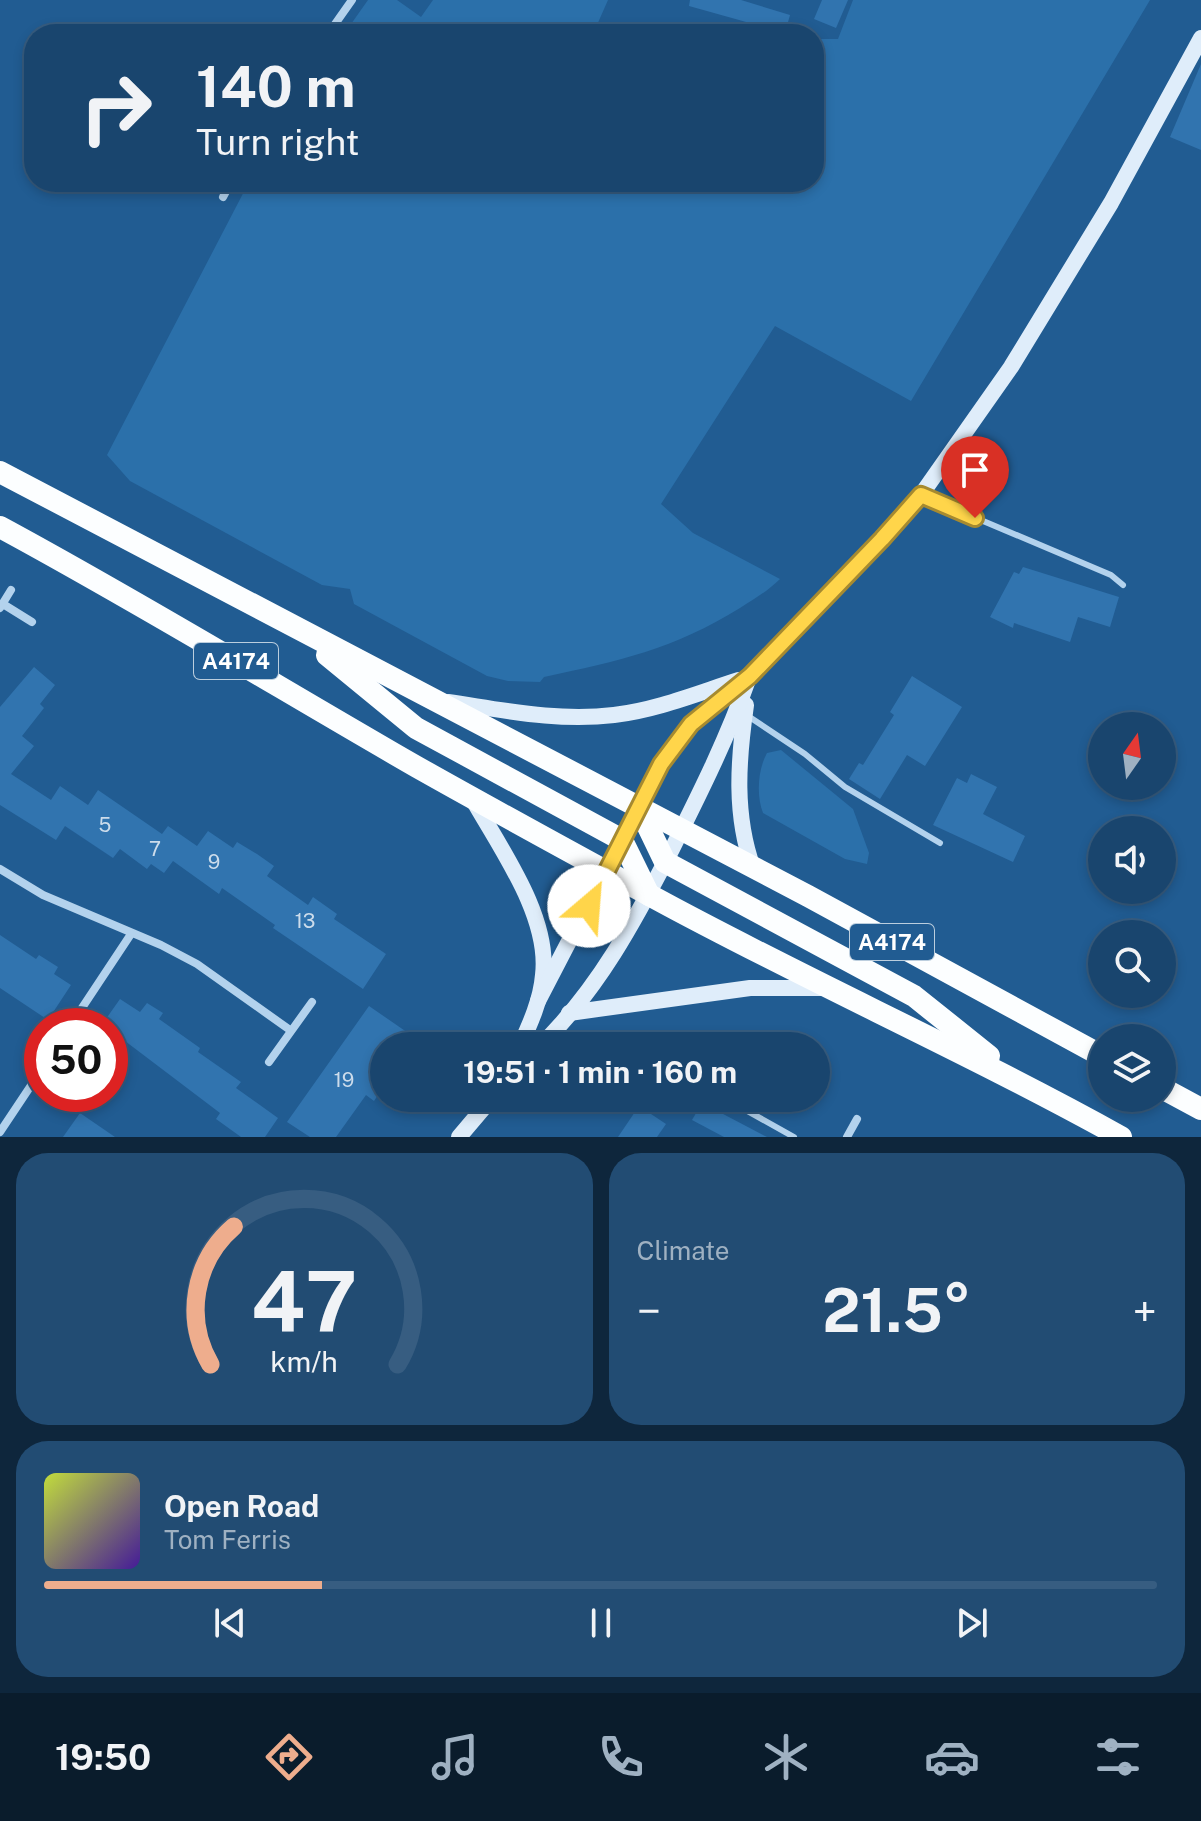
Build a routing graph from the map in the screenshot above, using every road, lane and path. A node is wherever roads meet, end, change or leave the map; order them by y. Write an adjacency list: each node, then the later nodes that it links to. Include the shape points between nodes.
1 (352, 0): 2 (street)
2 (335, 24)
3 (1201, 38): 7 (main road, via 1111,203 1011,367)
4 (226, 192): 5 (street)
5 (223, 197)
6 (0, 472): 13 (highway, A4174)
7 (921, 495): 9 (lane, via 1111,575); 14 (main road)
8 (0, 527): 17 (highway, A4174)
9 (1123, 585)
10 (11, 590): 11 (street)
11 (1, 606): 12 (street)
12 (32, 622)
13 (289, 624): 15 (highway, A4174); 20 (highway, via 416,728)
14 (750, 676): 15 (main road, via 650,708 602,716 537,715); 16 (main road); 18 (main road, via 691,724 661,764); 19 (main road)
15 (431, 699): 18 (highway, A4174)
16 (745, 714): 21 (lane, via 845,787); 23 (main road, via 739,800)
17 (471, 797): 25 (highway, A4174); 29 (main road, via 537,923 544,953)
18 (639, 808): 19 (highway, A4174); 20 (main road); 22 (highway)
19 (681, 830): 22 (main road); 23 (highway, A4174)
20 (622, 840): 25 (main road); 26 (highway)
21 (940, 843)
22 (665, 862): 26 (main road); 38 (highway, A4174, via 914,996)
23 (753, 868): 36 (highway, A4174)
24 (0, 869): 27 (street, via 43,895)
25 (607, 872): 26 (highway, A4174); 29 (main road)
26 (649, 895): 28 (highway, A4174); 32 (main road, via 626,937)
27 (131, 934): 31 (street); 33 (street, via 197,964)
28 (829, 989): 32 (main road, via 750,988); 38 (highway, A4174)
29 (538, 1001): 34 (main road)
30 (312, 1002): 33 (street)
31 (82, 1008)
32 (569, 1013): 35 (main road)
33 (290, 1030): 37 (street)
34 (526, 1032)
35 (552, 1032)
36 (1088, 1048)
37 (269, 1062)
38 (1021, 1082): 49 (highway, A4174)
39 (24, 1096): 45 (street)
40 (1176, 1096): 41 (highway)
41 (1201, 1109)
42 (480, 1112): 46 (main road)
43 (749, 1112): 47 (lane)
44 (857, 1119): 48 (street)
45 (0, 1132)
46 (459, 1137)
47 (794, 1137)
48 (847, 1137)
49 (1121, 1137)

